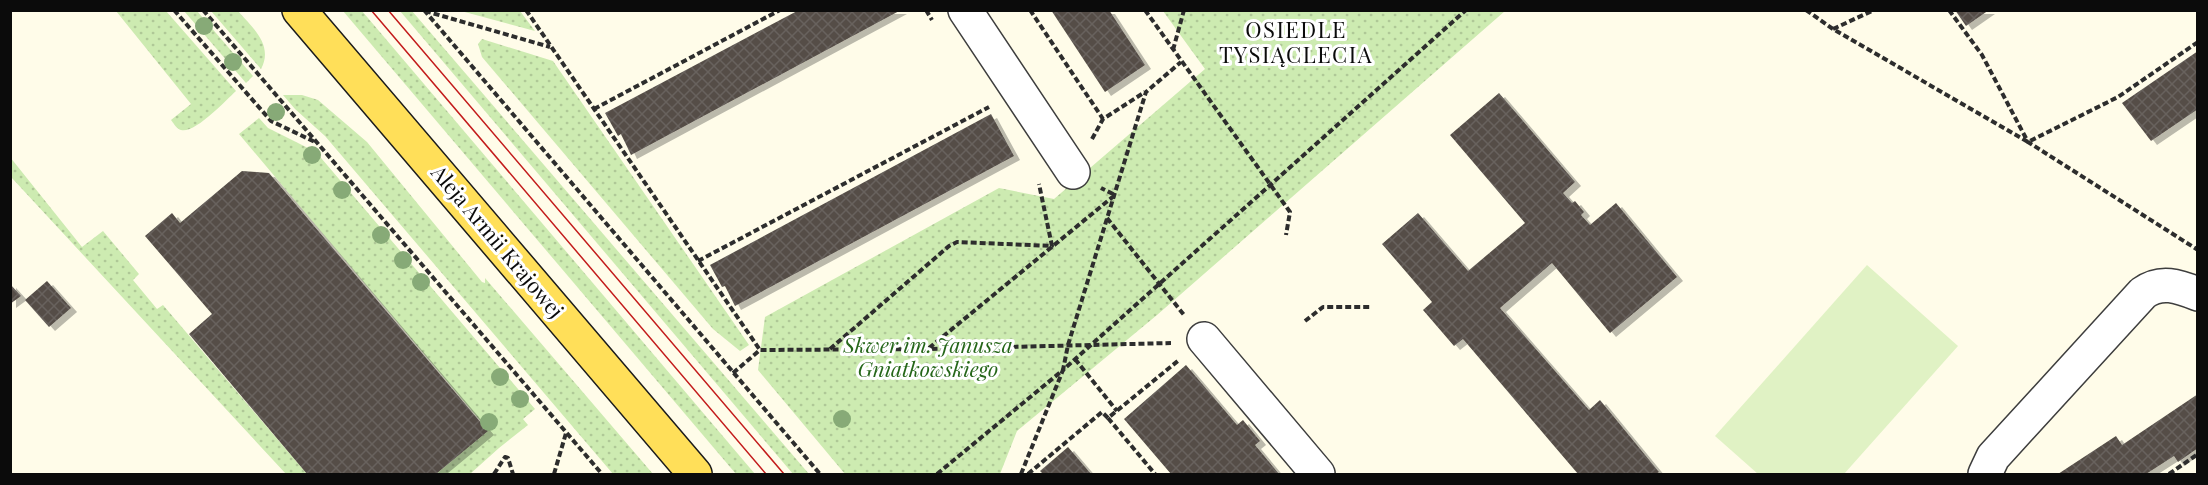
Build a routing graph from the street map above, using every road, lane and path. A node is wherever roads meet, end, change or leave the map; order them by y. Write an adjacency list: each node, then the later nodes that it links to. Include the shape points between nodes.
1 (174, 10): 25 (path, via 271,121)
2 (203, 10): 25 (path)
3 (299, 10): 56 (main road, Aleja Armii Krajowej)
4 (424, 10): 17 (path); 47 (path)
5 (526, 10): 17 (path)
6 (780, 10): 22 (path)
7 (965, 10): 26 (street)
8 (1030, 10): 23 (path)
9 (1145, 10): 18 (path)
10 (1184, 10): 18 (path)
11 (1466, 10): 28 (path)
12 (1806, 10): 15 (path)
13 (1874, 10): 15 (path)
14 (1949, 10): 24 (path, via 1982,55)
15 (1833, 29): 24 (path)
16 (2198, 42): 24 (path, via 2118,97)
17 (552, 48): 22 (path)
18 (1173, 50): 19 (path)
19 (1181, 62): 20 (path); 28 (path)
20 (1146, 92): 23 (path); 29 (path)
21 (990, 106): 34 (path)
22 (594, 109): 34 (path)
23 (1103, 119): 26 (path)
24 (2028, 142): 33 (path)
25 (318, 144): 50 (path)
26 (1073, 172)
27 (1037, 174): 32 (path)
28 (1270, 186): 31 (path, via 1290,212); 35 (path)
29 (1114, 195): 30 (path); 32 (path)
30 (1107, 218): 35 (path); 41 (path)
31 (1286, 235)
32 (1052, 246): 42 (path, via 957,242); 43 (path)
33 (2198, 250)
34 (698, 261): 44 (path)
35 (1159, 285): 40 (path)
36 (2198, 294): 63 (street, via 2168,284 2153,286 2143,293 1993,457)
37 (1371, 307): 38 (path, via 1323,307)
38 (1305, 321)
39 (1191, 341): 40 (path); 48 (path); 62 (street)
40 (1093, 344): 41 (path); 45 (path)
41 (1068, 345): 43 (path); 46 (path)
42 (830, 349): 43 (path); 44 (path)
43 (928, 349)
44 (760, 350): 47 (path)
45 (1075, 359): 46 (path); 48 (path)
46 (1063, 370): 58 (path); 59 (path)
47 (733, 373): 57 (path)
48 (1117, 411): 49 (path)
49 (1108, 418): 60 (path, via 1102,412); 61 (path)
50 (567, 433): 54 (path); 55 (path)
51 (2198, 454): 64 (path)
52 (494, 474): 53 (path, via 504,457 508,458)
53 (513, 474)
54 (555, 474)
55 (602, 474)
56 (695, 474)
57 (820, 474)
58 (937, 474)
59 (1021, 474)
60 (1028, 474)
61 (1155, 474)
62 (1318, 474)
63 (1985, 474)
64 (2169, 474)

